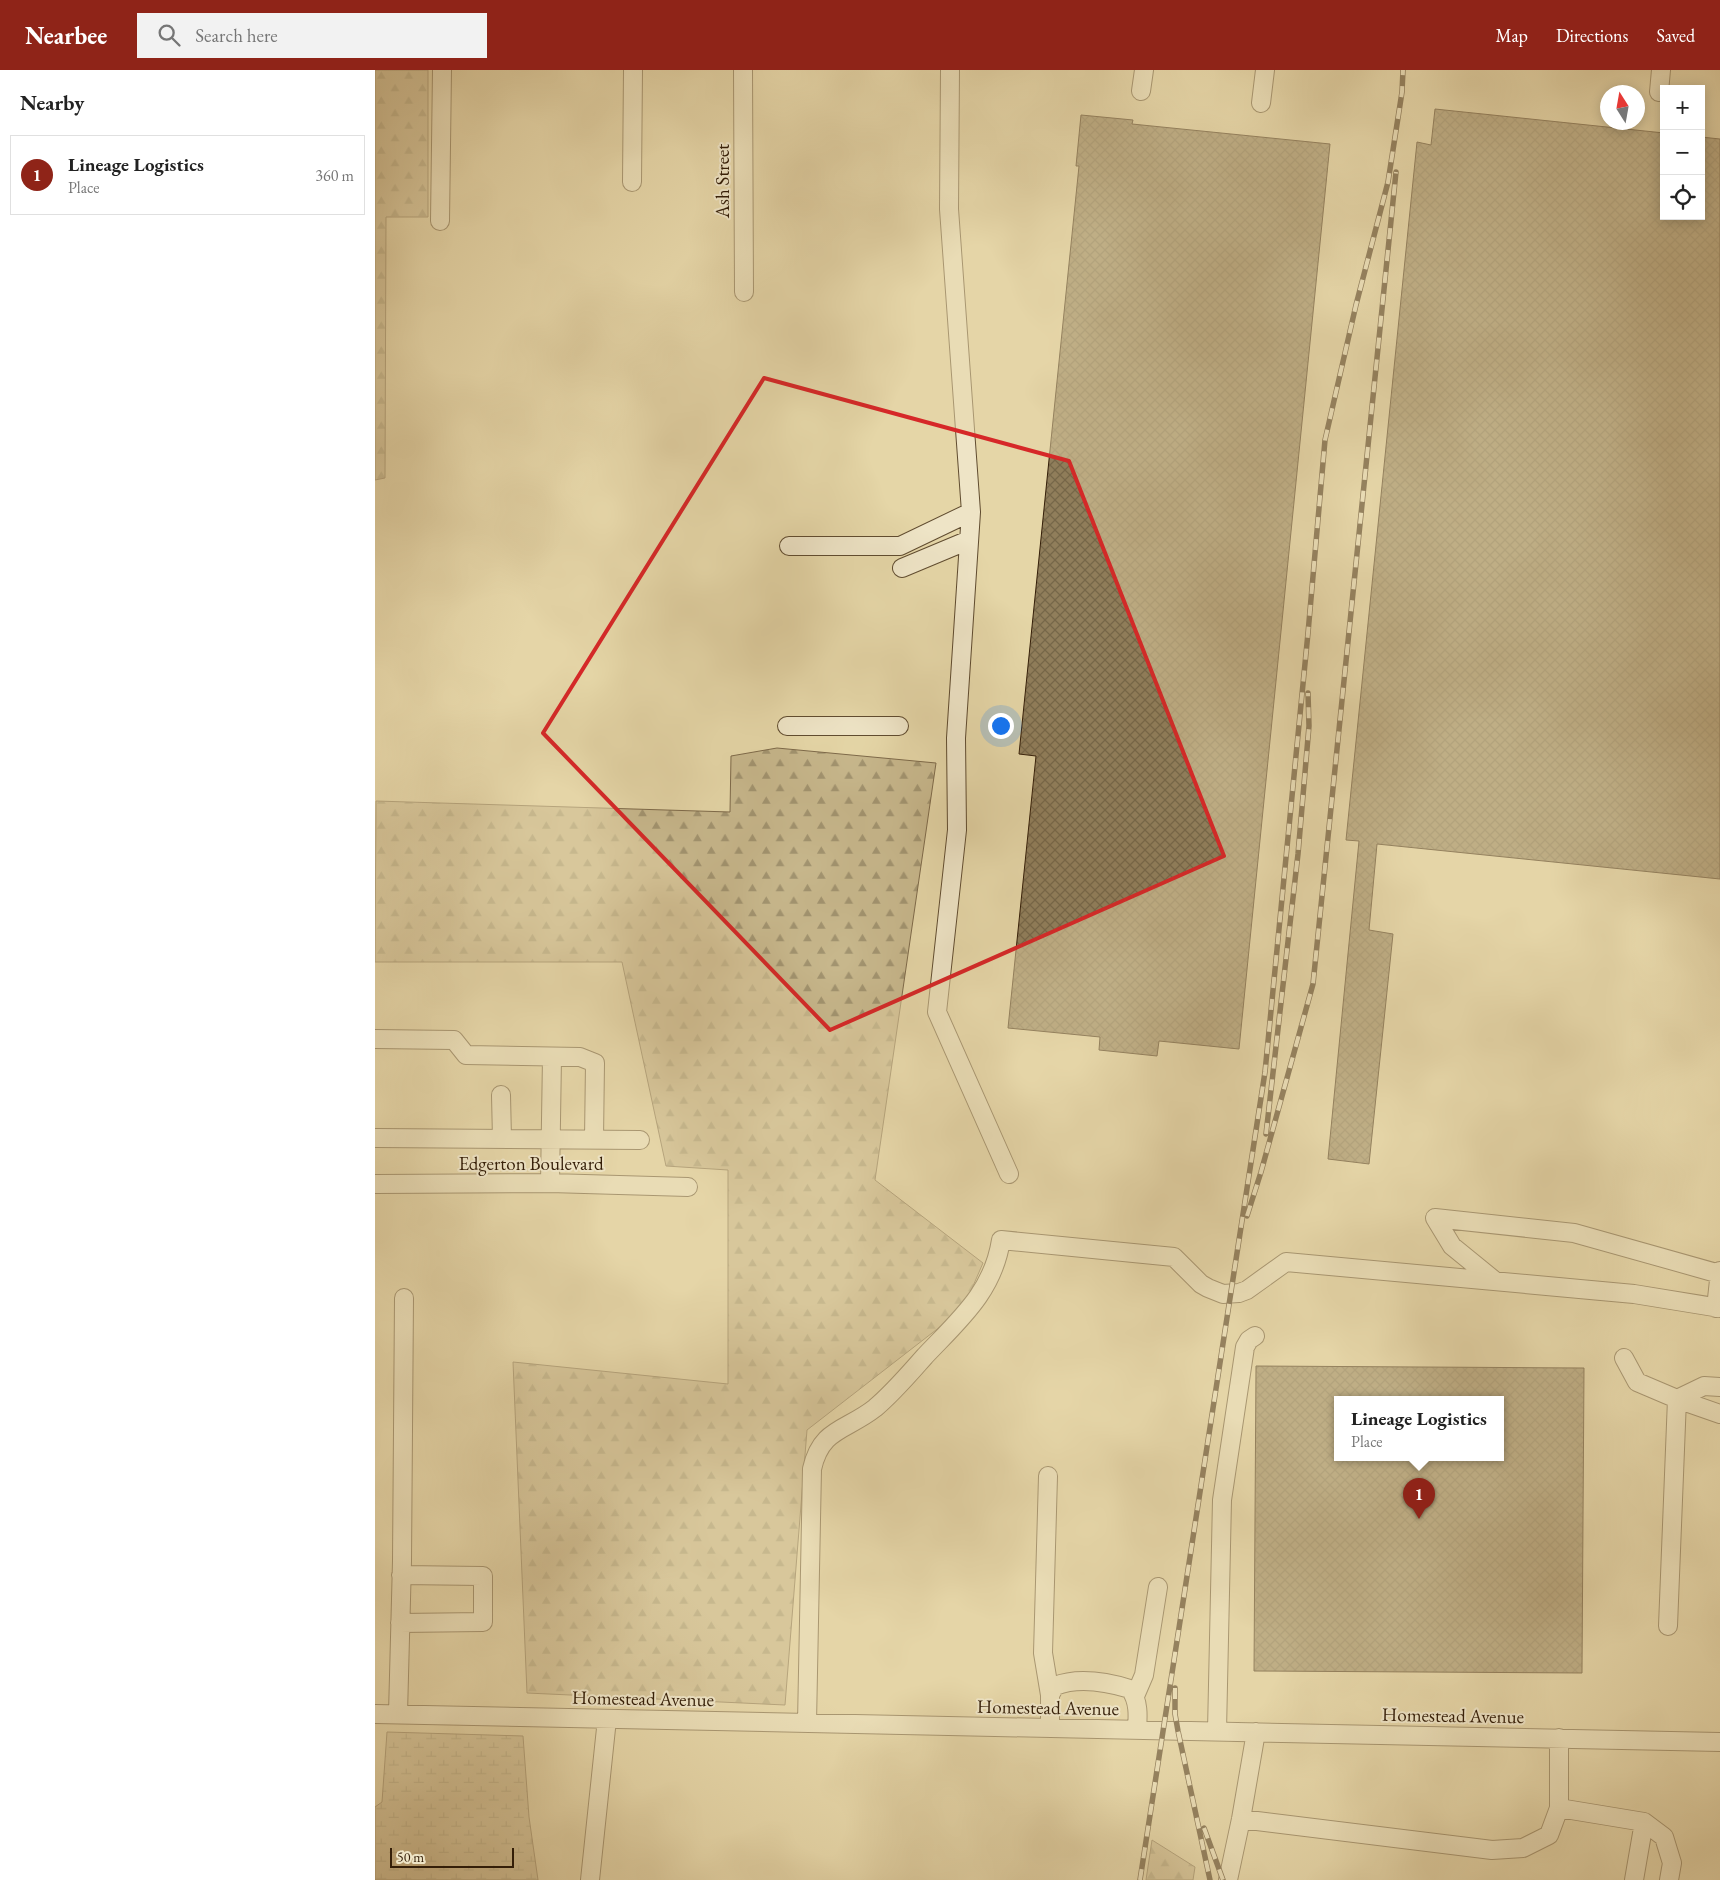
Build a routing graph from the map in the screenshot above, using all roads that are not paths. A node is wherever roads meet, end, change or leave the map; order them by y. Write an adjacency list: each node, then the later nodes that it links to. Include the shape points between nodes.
1 (442, 70): 12 (street)
2 (633, 70): 11 (street)
3 (743, 70): 13 (street, Ash Street)
4 (950, 70): 14 (street, via 949,209)
5 (1143, 70): 8 (street)
6 (1265, 70): 10 (street)
7 (1661, 70): 9 (street)
8 (1141, 91)
9 (1659, 92)
10 (1261, 103)
11 (631, 182)
12 (440, 221)
13 (744, 292)
14 (971, 512): 15 (street); 16 (street, via 900,546)
15 (969, 540): 17 (street); 28 (street, via 957,738 957,830 937,1012)
16 (789, 546)
17 (903, 568)
18 (787, 726): 19 (street)
19 (899, 726)
20 (375, 1039): 21 (street, via 454,1040 466,1055)
21 (552, 1057): 25 (street); 26 (street, via 580,1057 595,1063)
22 (501, 1095): 24 (street)
23 (375, 1138): 24 (street)
24 (502, 1139): 25 (street)
25 (551, 1139): 26 (street); 29 (street)
26 (594, 1139): 27 (street)
27 (639, 1140)
28 (1009, 1174)
29 (550, 1183): 30 (street, Edgerton Boulevard); 31 (street, Edgerton Boulevard)
30 (375, 1184)
31 (688, 1187)
32 (1720, 1272): 33 (street, via 1574,1233 1435,1218 1452,1246); 35 (street)
33 (1495, 1281): 35 (street, via 1634,1294); 51 (street, via 1286,1262 1247,1290 1223,1294 1201,1284 1173,1257 1001,1240 994,1270 976,1302 885,1399 864,1416 826,1438 816,1453 812,1469)
34 (404, 1298): 42 (street)
35 (1718, 1308)
36 (1255, 1336): 54 (street, via 1245,1347 1222,1500)
37 (1624, 1358): 39 (street, via 1637,1382)
38 (1720, 1388): 39 (street, via 1704,1386)
39 (1677, 1399): 40 (street); 45 (street)
40 (1720, 1414)
41 (1048, 1476): 46 (street, via 1043,1653)
42 (401, 1575): 44 (street); 44 (street, via 483,1576 483,1622)
43 (1158, 1586): 47 (street, via 1144,1675)
44 (400, 1623): 49 (street)
45 (1668, 1626)
46 (1051, 1695): 47 (street, via 1055,1686 1077,1680 1130,1689); 52 (street)
47 (1135, 1696): 53 (street)
48 (375, 1714): 49 (street, Homestead Avenue)
49 (398, 1714): 50 (street, Homestead Avenue)
50 (607, 1719): 51 (street, Homestead Avenue); 61 (street)
51 (807, 1723): 52 (street, Homestead Avenue)
52 (1050, 1728): 53 (street, Homestead Avenue)
53 (1137, 1730): 54 (street, Homestead Avenue)
54 (1217, 1731): 55 (street, Homestead Avenue)
55 (1256, 1732): 56 (street, Homestead Avenue); 59 (street)
56 (1559, 1738): 57 (street, Homestead Avenue); 58 (street)
57 (1720, 1742)
58 (1559, 1808): 59 (street, via 1549,1835 1523,1848 1492,1850); 60 (street)
59 (1241, 1819): 62 (street)
60 (1644, 1822): 63 (street); 64 (street, via 1663,1837 1672,1863)
61 (590, 1880)
62 (1228, 1880)
63 (1635, 1880)
64 (1669, 1880)

